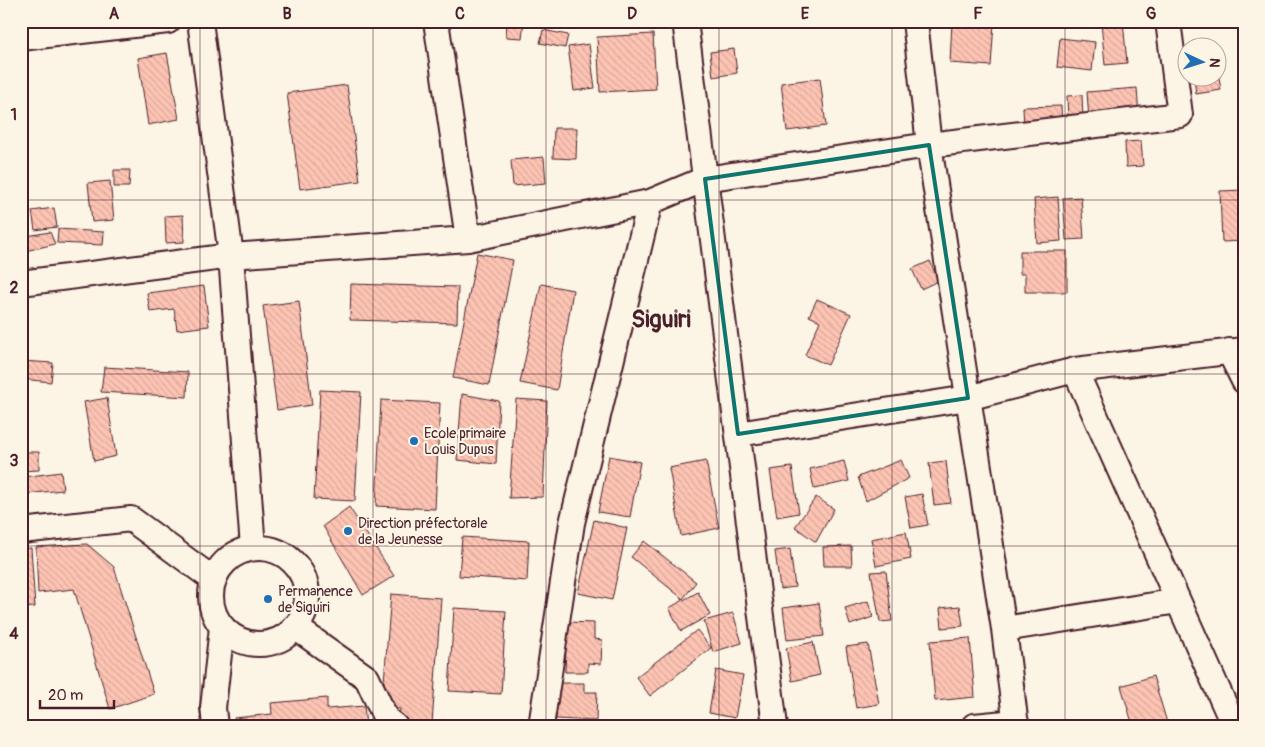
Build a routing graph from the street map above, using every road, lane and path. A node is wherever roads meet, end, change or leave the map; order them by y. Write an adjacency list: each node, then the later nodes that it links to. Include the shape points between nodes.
1 (168, 21): 7 (street)
2 (200, 21): 12 (street)
3 (436, 21): 11 (street)
4 (685, 21): 9 (street)
5 (915, 21): 8 (street)
6 (1168, 21): 8 (street, via 1180,115)
7 (21, 38)
8 (929, 145): 9 (street); 17 (street)
9 (706, 179): 10 (street); 18 (street)
10 (650, 202): 11 (street); 29 (street, via 572,523)
11 (468, 239): 12 (street)
12 (231, 256): 13 (street); 20 (street)
13 (21, 282)
14 (1236, 351): 15 (street); 16 (street)
15 (1075, 370): 17 (street); 22 (street)
16 (1244, 381)
17 (968, 398): 18 (street); 25 (street)
18 (738, 434): 30 (street)
19 (21, 531): 21 (street, via 131,519)
20 (253, 548): 21 (street, via 229,558); 24 (street, via 270,548 284,555 297,566 305,580 306,605)
21 (214, 580): 23 (street, via 211,596 214,612)
22 (1178, 601): 25 (street); 32 (street)
23 (222, 627): 24 (street, via 235,638 267,644 282,638); 27 (street, via 213,708)
24 (295, 627): 28 (street, via 367,678 386,719)
25 (1004, 629): 26 (street)
26 (1016, 724): 31 (street)
27 (215, 726)
28 (395, 726)
29 (542, 726)
30 (775, 726)
31 (974, 726)
32 (1234, 726)

